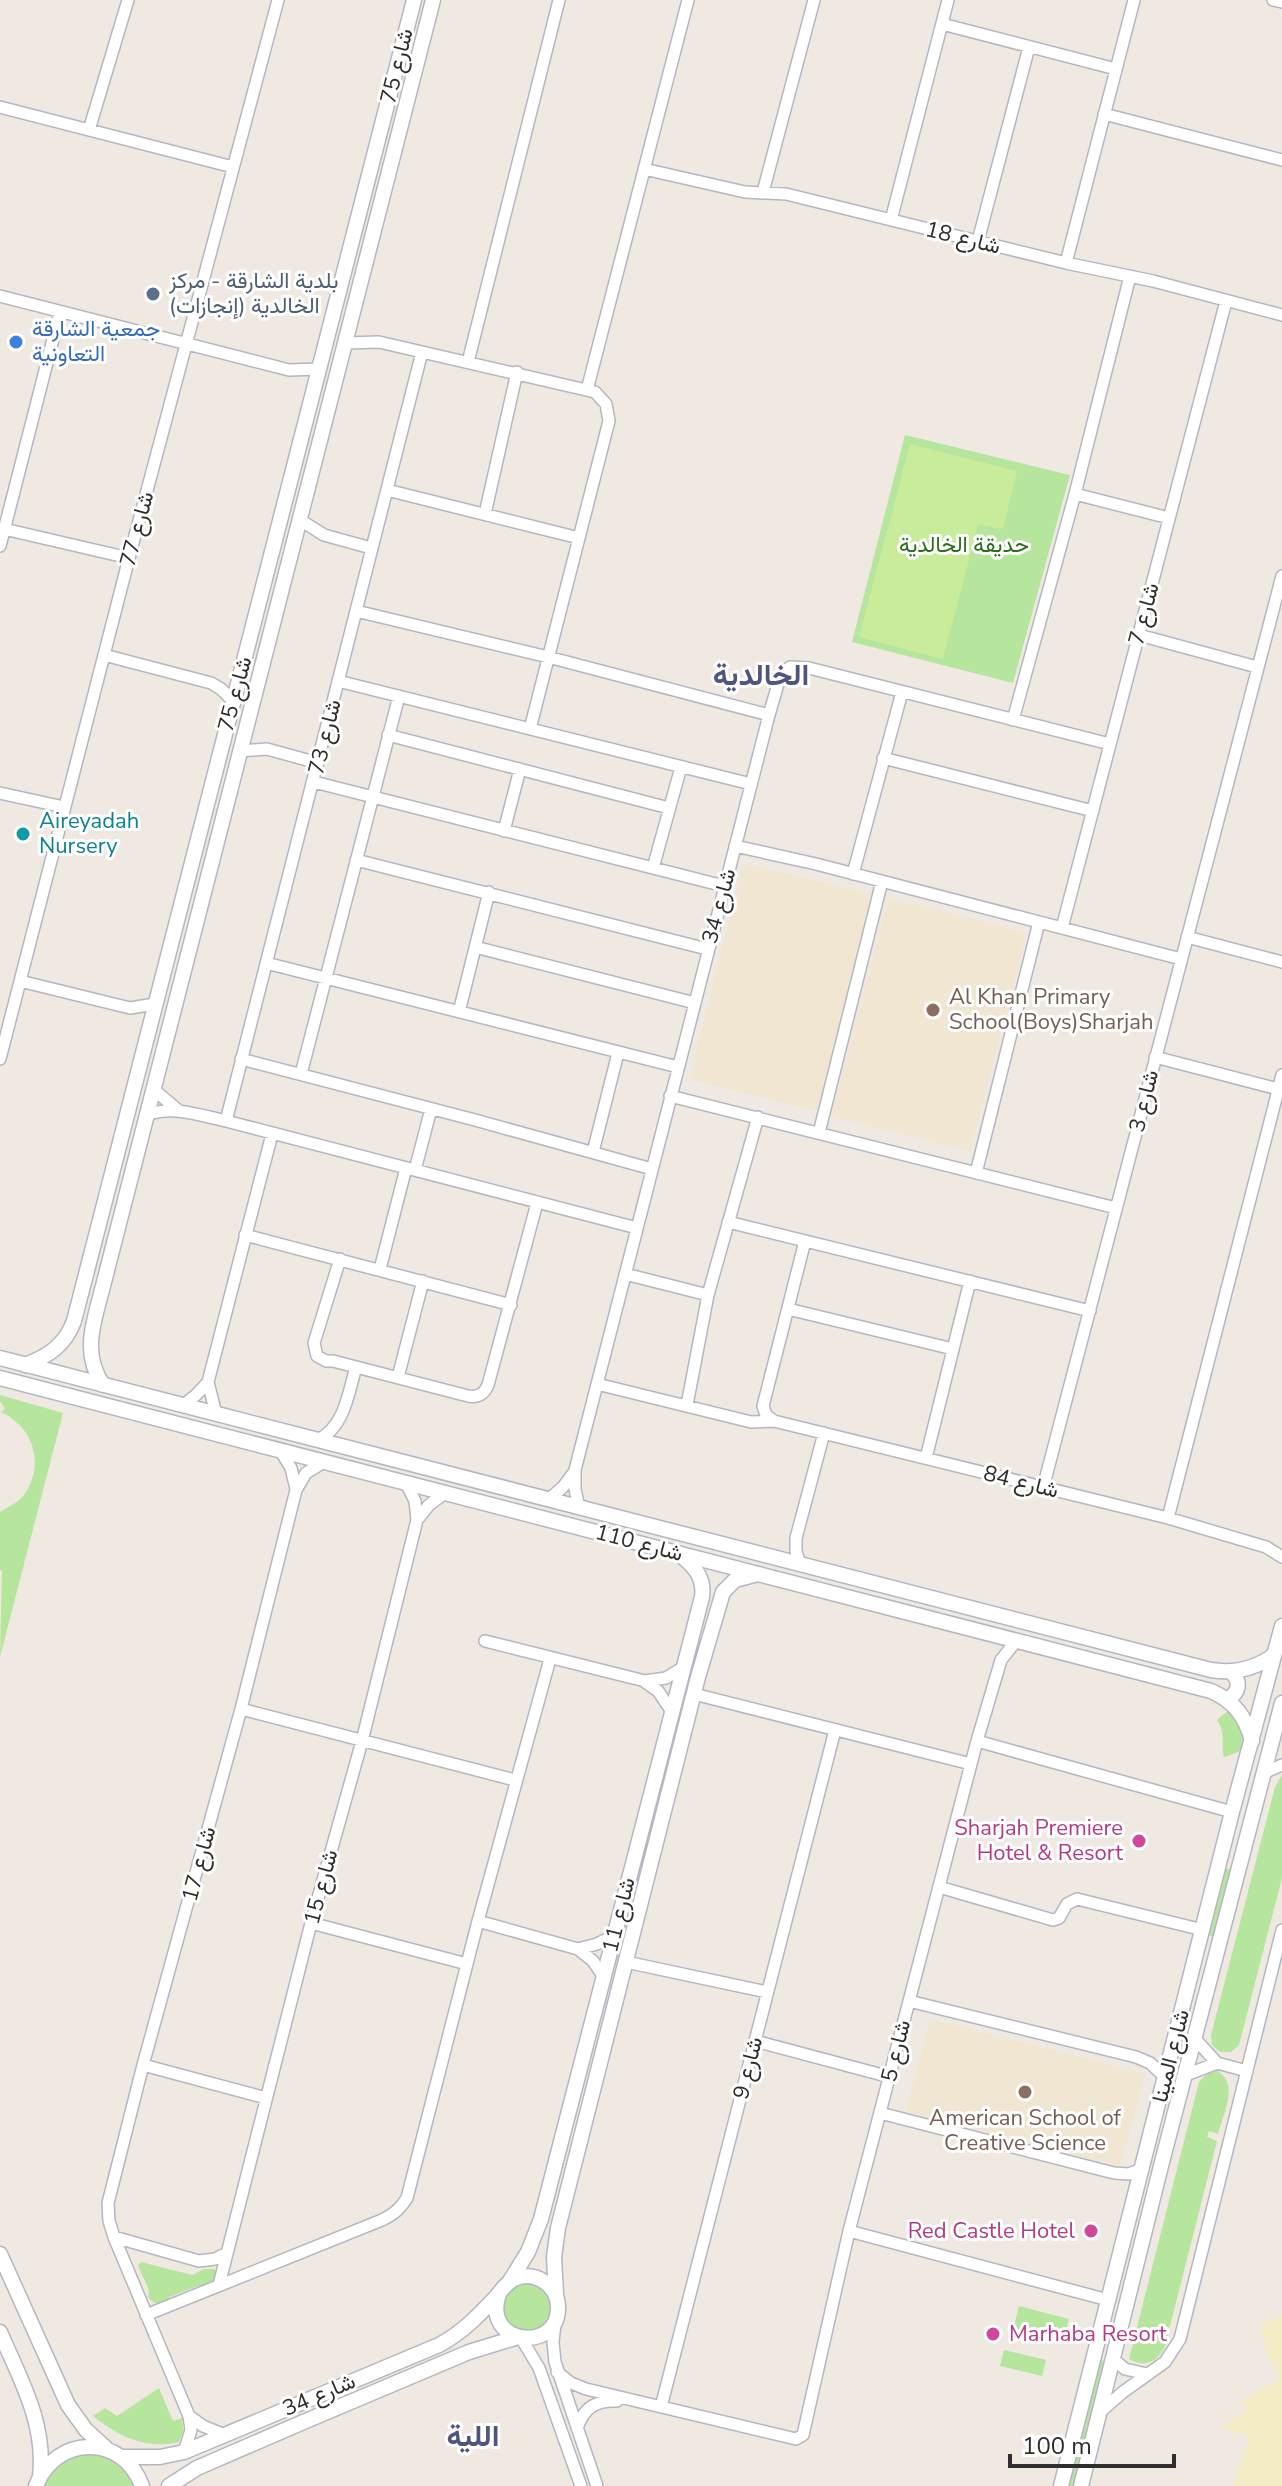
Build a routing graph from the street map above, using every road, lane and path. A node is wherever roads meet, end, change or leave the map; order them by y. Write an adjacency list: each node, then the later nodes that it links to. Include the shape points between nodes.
1 (128, 0): 19 (street)
2 (278, 0): 21 (street, شارع 77)
3 (414, 0): 29 (street, شارع 75)
4 (425, 0): 14 (street, via 419,20)
5 (433, 0): 14 (street, شارع 75)
6 (559, 0): 38 (street)
7 (688, 0): 22 (street)
8 (814, 0): 23 (street)
9 (948, 0): 13 (street)
10 (1134, 0): 16 (street)
11 (1273, 0): 12 (street)
12 (1282, 2)
13 (942, 24): 15 (street); 24 (street)
14 (424, 33): 33 (street, شارع 75)
15 (1029, 47): 16 (street); 25 (street)
16 (1116, 69): 18 (street)
17 (0, 107): 19 (street)
18 (1104, 114): 20 (street); 26 (street)
19 (89, 130): 21 (street)
20 (1282, 160)
21 (233, 167): 36 (street, شارع 77)
22 (644, 169): 23 (street, شارع 18, via 736,191); 42 (street)
23 (763, 192): 24 (street, شارع 18)
24 (891, 220): 25 (street, شارع 18)
25 (978, 241): 26 (street, شارع 18)
26 (1066, 263): 27 (street, شارع 18)
27 (1130, 276): 30 (street, شارع 18); 46 (street)
28 (0, 296): 31 (street)
29 (338, 297): 35 (street, via 343,307 339,333); 39 (street, شارع 75)
30 (1226, 301): 32 (street, شارع 18); 48 (street, شارع 7)
31 (60, 312): 36 (street); 50 (street)
32 (1282, 315)
33 (351, 324): 34 (street); 35 (street, شارع 75)
34 (379, 342): 35 (street); 37 (street)
35 (346, 343): 44 (street, شارع 75)
36 (187, 344): 40 (street); 56 (street, شارع 77)
37 (422, 352): 38 (street); 45 (street, شارع 73)
38 (468, 362): 41 (street)
39 (319, 369): 40 (street); 43 (street, شارع 75); 44 (street, via 326,375 323,399)
40 (289, 370): 43 (street)
41 (517, 372): 42 (street); 47 (street)
42 (587, 390): 52 (street, via 602,397 609,421)
43 (314, 391): 63 (street, شارع 75)
44 (328, 405): 49 (street, شارع 75)
45 (387, 490): 47 (street); 55 (street, شارع 73)
46 (1075, 494): 48 (street); 70 (street)
47 (485, 514): 52 (street)
48 (1169, 518): 59 (street, شارع 7)
49 (300, 520): 51 (street); 53 (street, شارع 75)
50 (4, 529): 54 (street); 56 (street)
51 (324, 535): 53 (street); 55 (street)
52 (579, 538): 61 (street)
53 (294, 541): 72 (street, شارع 75)
54 (0, 546)
55 (371, 548): 58 (street, شارع 73)
56 (129, 558): 60 (street, شارع 77)
57 (1282, 576): 62 (street, شارع 3)
58 (356, 611): 61 (street); 64 (street, شارع 73)
59 (1139, 635): 62 (street); 74 (street, شارع 7)
60 (104, 655): 65 (street); 85 (street, شارع 77)
61 (548, 657): 69 (street); 71 (street)
62 (1257, 667): 98 (street, شارع 3)
63 (239, 679): 65 (street); 68 (street, شارع 75)
64 (338, 681): 67 (street); 78 (street, شارع 73)
65 (211, 683): 68 (street)
66 (902, 692): 69 (street, شارع 34, via 794,666 780,677); 70 (street, شارع 34); 77 (street)
67 (399, 696): 71 (street); 73 (street)
68 (232, 704): 76 (street, via 237,719 233,741); 107 (street, شارع 75)
69 (769, 715): 82 (street, شارع 34)
70 (1013, 720): 74 (street, شارع 34)
71 (530, 729): 79 (street)
72 (245, 732): 75 (street); 76 (street, شارع 75)
73 (388, 735): 80 (street); 84 (street)
74 (1110, 744): 87 (street, شارع 7)
75 (267, 749): 76 (street); 78 (street)
76 (240, 751): 111 (street, شارع 75)
77 (883, 758): 87 (street); 92 (street)
78 (318, 763): 81 (street, شارع 73)
79 (681, 767): 82 (street); 86 (street)
80 (520, 769): 86 (street); 88 (street)
81 (314, 782): 84 (street); 103 (street, شارع 73)
82 (751, 784): 89 (street, شارع 34)
83 (0, 793): 85 (street)
84 (372, 797): 88 (street); 90 (street)
85 (64, 807): 105 (street, شارع 77)
86 (669, 808): 91 (street)
87 (1093, 811): 97 (street, شارع 7)
88 (504, 831): 91 (street)
89 (735, 846): 92 (street); 94 (street, شارع 34)
90 (356, 860): 95 (street); 104 (street)
91 (653, 868): 94 (street)
92 (853, 874): 93 (street)
93 (882, 881): 96 (street); 127 (street)
94 (724, 886): 100 (street, شارع 34)
95 (489, 892): 99 (street); 100 (street)
96 (1039, 922): 97 (street); 132 (street)
97 (1062, 928): 101 (street)
98 (1187, 937): 101 (street, شارع 3); 102 (street)
99 (475, 947): 106 (street); 109 (street)
100 (707, 949): 106 (street, شارع 34)
101 (1181, 959): 113 (street, شارع 3)
102 (1282, 962)
103 (266, 963): 104 (street); 115 (street, شارع 73)
104 (325, 978): 109 (street); 117 (street)
105 (20, 981): 108 (street); 114 (street, شارع 77)
106 (695, 1003): 116 (street, شارع 34)
107 (155, 1004): 108 (street); 110 (street, شارع 75); 111 (street, via 162,1012 159,1037)
108 (130, 1008): 110 (street)
109 (459, 1012): 112 (street)
110 (149, 1029): 148 (street, شارع 75)
111 (164, 1047): 119 (street, شارع 75)
112 (618, 1053): 116 (street); 129 (street)
113 (1155, 1057): 120 (street); 134 (street, شارع 3)
114 (0, 1059)
115 (241, 1059): 117 (street); 126 (street, شارع 73)
116 (678, 1067): 121 (street, شارع 34)
117 (301, 1074): 122 (street)
118 (1282, 1075): 120 (street)
119 (153, 1089): 123 (street); 124 (street, شارع 75)
120 (1278, 1089): 177 (street)
121 (670, 1096): 125 (street); 131 (street, شارع 34)
122 (431, 1109): 129 (street); 130 (street)
123 (178, 1110): 124 (street); 126 (street)
124 (146, 1115): 149 (street, شارع 75)
125 (758, 1117): 127 (street); 135 (street)
126 (226, 1121): 128 (street)
127 (819, 1133): 132 (street)
128 (272, 1134): 130 (street); 137 (street)
129 (593, 1152): 131 (street)
130 (410, 1169): 133 (street); 140 (street)
131 (652, 1169): 136 (street, شارع 34)
132 (976, 1173): 134 (street)
133 (537, 1203): 136 (street); 145 (street)
134 (1116, 1208): 147 (street, شارع 3)
135 (728, 1222): 138 (street); 144 (street)
136 (637, 1228): 141 (street, شارع 34)
137 (245, 1235): 139 (street); 156 (street)
138 (805, 1241): 143 (street); 146 (street)
139 (340, 1259): 140 (street); 153 (street, via 317,1336 320,1349 333,1361)
140 (380, 1269): 142 (street)
141 (625, 1274): 144 (street); 157 (street, شارع 34)
142 (423, 1281): 145 (street); 154 (street)
143 (970, 1281): 147 (street); 150 (street)
144 (708, 1295): 160 (street)
145 (511, 1305): 154 (street, via 483,1394 473,1397)
146 (788, 1309): 150 (street); 162 (street, via 763,1406)
147 (1090, 1311): 172 (street, شارع 3)
148 (66, 1339): 149 (street, via 76,1350); 152 (street)
149 (90, 1346): 158 (street)
150 (953, 1349): 168 (street)
151 (3, 1361): 152 (street, شارع 110)
152 (25, 1365): 158 (street, شارع 110)
153 (356, 1367): 154 (street); 163 (street)
154 (398, 1377)
155 (0, 1378): 167 (street, شارع 110)
156 (208, 1382): 159 (street); 161 (street)
157 (597, 1384): 160 (street, شارع 84); 170 (street, شارع 34)
158 (103, 1385): 159 (street, شارع 110)
159 (183, 1405): 161 (street, شارع 110)
160 (687, 1405): 162 (street, شارع 84, via 751,1422)
161 (216, 1414): 165 (street, شارع 110)
162 (774, 1421): 164 (street, شارع 84)
163 (339, 1422): 165 (street); 166 (street)
164 (824, 1433): 168 (street, شارع 84); 179 (street)
165 (318, 1440): 166 (street, شارع 110)
166 (347, 1448): 175 (street, شارع 110)
167 (280, 1450): 169 (street, شارع 110); 173 (street)
168 (926, 1458): 172 (street, شارع 84)
169 (324, 1462): 171 (street, شارع 110); 173 (street, via 306,1473)
170 (575, 1470): 175 (street, شارع 34); 176 (street, شارع 34)
171 (406, 1483): 174 (street, شارع 110); 178 (street)
172 (1043, 1488): 177 (street, شارع 84)
173 (296, 1490): 203 (street, شارع 17)
174 (445, 1493): 178 (street); 183 (street, شارع 110)
175 (548, 1500): 176 (street, شارع 110)
176 (579, 1508): 180 (street, شارع 110)
177 (1168, 1518): 182 (street, شارع 84)
178 (417, 1520): 206 (street, شارع 15)
179 (796, 1538): 185 (street); 186 (street)
180 (708, 1542): 183 (street, via 699,1547 678,1543); 185 (street, شارع 110)
181 (1282, 1545): 182 (street, شارع 84)
182 (1266, 1547): 184 (street, شارع 84)
183 (677, 1553): 187 (street, شارع 110); 197 (street, شارع 11, via 703,1585)
184 (1282, 1557)
185 (776, 1558): 186 (street, شارع 110)
186 (800, 1564): 188 (street, شارع 110)
187 (758, 1574): 189 (street, شارع 110); 200 (street, شارع 11, via 735,1580 723,1592)
188 (898, 1590): 189 (street, via 888,1599 846,1588); 198 (street, شارع 110)
189 (828, 1592): 191 (street, شارع 110)
190 (1282, 1626): 194 (street, شارع المينا)
191 (993, 1634): 192 (street, شارع 110); 196 (street)
192 (1017, 1640): 196 (street, شارع 5); 201 (street, شارع 110)
193 (485, 1641): 195 (street)
194 (1274, 1655): 198 (street); 208 (street, شارع المينا)
195 (550, 1659): 199 (street); 214 (street)
196 (1001, 1660): 207 (street, شارع 5)
197 (684, 1667): 199 (street, via 666,1678); 204 (street, شارع 11)
198 (1231, 1672): 201 (street, via 1238,1689)
199 (645, 1681): 204 (street)
200 (694, 1694): 205 (street); 217 (street, شارع 11)
201 (1227, 1699): 208 (street, via 1246,1721)
202 (1282, 1703): 209 (street, شارع المينا)
203 (241, 1709): 206 (street); 235 (street, شارع 17)
204 (672, 1712): 210 (street, شارع 11)
205 (835, 1730): 211 (street); 229 (street, شارع 9)
206 (362, 1741): 214 (street); 221 (street, شارع 15)
207 (977, 1741): 211 (street, شارع 5); 216 (street)
208 (1252, 1741): 215 (street, شارع المينا)
209 (1277, 1746): 213 (street, شارع المينا)
210 (658, 1764): 217 (street, via 663,1779 656,1813); 224 (street, شارع 11)
211 (971, 1764): 219 (street, شارع 5)
212 (1282, 1765): 213 (street)
213 (1263, 1773): 218 (street, شارع المينا)
214 (515, 1780): 220 (street)
215 (1238, 1792): 216 (street, شارع المينا); 218 (street, via 1243,1808 1231,1854)
216 (1232, 1812): 222 (street, شارع المينا)
217 (661, 1825): 226 (street, شارع 11)
218 (1240, 1863): 231 (street, شارع المينا)
219 (939, 1887): 222 (street, via 1050,1919 1059,1918 1077,1899); 230 (street, شارع 5)
220 (478, 1921): 225 (street); 227 (street)
221 (311, 1923): 227 (street); 240 (street, شارع 15)
222 (1203, 1930): 239 (street, شارع المينا)
223 (1282, 1930): 236 (street)
224 (613, 1936): 225 (street); 228 (street, شارع 11)
225 (578, 1949): 228 (street)
226 (626, 1962): 229 (street); 242 (street, شارع 11)
227 (467, 1964): 249 (street, via 402,2207)
228 (603, 1976): 233 (street, شارع 11)
229 (767, 1992): 232 (street, شارع 9)
230 (909, 2001): 238 (street, شارع 5); 239 (street, via 1136,2057)
231 (1196, 2040): 234 (street); 237 (street, شارع المينا)
232 (755, 2041): 238 (street); 264 (street, شارع 9)
233 (581, 2063): 242 (street, via 584,2081 572,2129); 250 (street, شارع 11, via 541,2219)
234 (1217, 2063): 236 (street); 237 (street)
235 (143, 2065): 240 (street); 246 (street, شارع 17, via 108,2203)
236 (1247, 2071): 262 (street, via 1182,2332 1169,2356)
237 (1186, 2075): 251 (street, شارع المينا)
238 (890, 2077): 241 (street, شارع 5)
239 (1165, 2077): 243 (street, شارع المينا)
240 (266, 2098): 247 (street, شارع 15)
241 (880, 2113): 243 (street, via 1114,2173); 245 (street, شارع 5)
242 (580, 2138): 254 (street, شارع 11, via 556,2238)
243 (1142, 2169): 244 (street, شارع المينا)
244 (1128, 2224): 251 (street, via 1136,2231 1128,2268); 255 (street, شارع المينا)
245 (849, 2231): 255 (street); 264 (street, شارع 5, via 802,2437)
246 (114, 2237): 247 (street, via 199,2261); 256 (street, شارع 17)
247 (227, 2253): 249 (street, via 234,2267); 252 (street, شارع 15)
248 (0, 2254): 270 (street, via 68,2405 86,2430)
249 (250, 2273): 252 (street)
250 (510, 2281): 253 (street); 254 (street, via 540,2278)
251 (1133, 2282): 260 (street, شارع المينا)
252 (219, 2285): 256 (street)
253 (499, 2294): 259 (street, via 500,2323); 268 (street, شارع 34, via 439,2345)
254 (556, 2294): 257 (street)
255 (1108, 2300): 276 (street, شارع المينا)
256 (146, 2315): 266 (street, شارع 17)
257 (555, 2323): 259 (street, via 544,2334); 261 (street)
258 (0, 2332): 271 (street, via 37,2422)
259 (520, 2338): 273 (street, شارع 34, via 469,2352 197,2468); 274 (street, via 539,2368)
260 (1113, 2359): 262 (street, via 1132,2372); 265 (street, شارع المينا)
261 (557, 2372): 263 (street, via 578,2387); 267 (street)
262 (1148, 2374): 265 (street)
263 (634, 2401): 264 (street); 267 (street, via 595,2403)
264 (661, 2407)
265 (1100, 2413): 277 (street, شارع المينا)
266 (189, 2416): 268 (street); 269 (street)
267 (577, 2428): 275 (street)
268 (225, 2435): 269 (street, شارع 34)
269 (184, 2452): 270 (street, شارع 34, via 160,2457)
270 (115, 2454): 271 (street, شارع 34, via 95,2447 69,2450 48,2465); 272 (street, via 136,2472)
271 (38, 2481)
272 (142, 2486)
273 (169, 2486)
274 (581, 2486)
275 (597, 2486)
276 (1061, 2486)
277 (1081, 2486)

